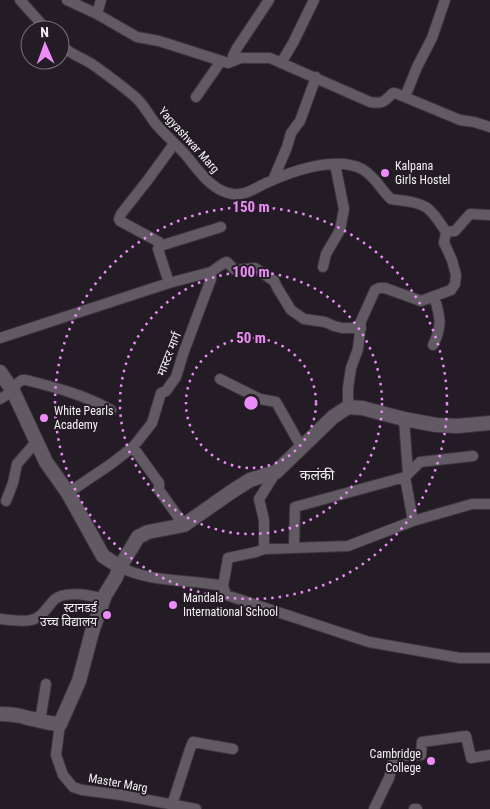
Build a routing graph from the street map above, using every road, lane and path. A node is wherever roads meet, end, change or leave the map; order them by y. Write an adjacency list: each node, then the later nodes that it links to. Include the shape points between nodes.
1 (20, 0): 9 (street)
2 (67, 0): 8 (street)
3 (100, 0): 8 (street)
4 (254, 0): 7 (street)
5 (314, 0): 13 (street)
6 (445, 0): 16 (street)
7 (266, 4): 12 (street, via 236,48)
8 (97, 14): 11 (street, via 137,37)
9 (38, 20)
10 (70, 53): 18 (street, Yagyashwar Marg, via 90,63 136,97)
11 (221, 61): 12 (street); 15 (street)
12 (233, 61): 13 (street, via 270,58)
13 (281, 63): 14 (street)
14 (316, 77): 16 (street, via 378,104 393,93); 20 (street)
15 (196, 97)
16 (405, 97): 17 (street, via 460,120)
17 (490, 127)
18 (174, 144): 20 (street, Yagyashwar Marg, via 210,183 224,192 243,194); 24 (street, via 119,219 159,242)
19 (335, 164): 20 (street, Yagyashwar Marg, via 309,167); 23 (street, Yagyashwar Marg, via 363,170 375,178 391,198 428,207); 25 (street, via 344,209 340,230 326,254)
20 (273, 180)
21 (490, 215): 23 (street, via 470,214 455,230)
22 (221, 227): 24 (street)
23 (446, 232): 28 (street, via 444,243 456,275 455,284 450,290)
24 (160, 246): 27 (street, via 158,249)
25 (323, 267)
26 (211, 272): 27 (street); 29 (street, via 227,262 235,270 255,268 274,281 292,310 304,319 342,328); 41 (street, मास्टर मार्ग, via 176,377 161,393 152,423)
27 (169, 282): 30 (street)
28 (434, 296): 29 (street, via 420,301 385,288 375,290); 31 (street, via 440,324)
29 (361, 328): 36 (street, via 351,368)
30 (0, 338)
31 (433, 345)
32 (0, 372): 34 (street)
33 (220, 379): 42 (street, via 260,399 276,402)
34 (12, 390): 35 (street); 37 (street, via 26,380); 40 (street)
35 (0, 399)
36 (348, 407): 38 (street); 42 (street, via 333,416)
37 (111, 410)
38 (404, 419): 39 (street, via 457,426); 45 (street)
39 (490, 423)
40 (36, 442): 46 (street); 47 (street, via 17,464)
41 (133, 447): 46 (street, मास्टर मार्ग); 50 (street)
42 (302, 448): 44 (street)
43 (474, 456): 45 (street, via 420,462)
44 (276, 472): 50 (street, via 250,480); 52 (street, via 259,499 264,520)
45 (406, 475): 49 (street); 51 (street, via 295,507)
46 (68, 493): 53 (street, via 103,556)
47 (6, 501)
48 (490, 504): 49 (street, via 472,504)
49 (413, 521): 51 (street, via 348,546)
50 (184, 525): 53 (street, via 138,537)
51 (294, 547): 52 (street)
52 (264, 549): 54 (street, via 228,558)
53 (120, 567): 54 (street, via 157,578); 55 (street)
54 (223, 586): 57 (street, via 226,595 369,642 460,658)
55 (103, 599): 56 (street, via 63,595 42,615 31,620); 61 (street, via 78,681)
56 (0, 620)
57 (490, 658)
58 (46, 684): 60 (street)
59 (0, 714): 60 (street)
60 (40, 721): 61 (street)
61 (60, 724): 64 (street, Master Marg, via 56,754 64,775 73,787)
62 (234, 749): 64 (street, via 193,742)
63 (490, 756): 66 (street, via 471,758 466,736 422,742 421,756 394,756 389,778)
64 (172, 805): 65 (street, Master Marg)
65 (196, 809)
66 (374, 809)

